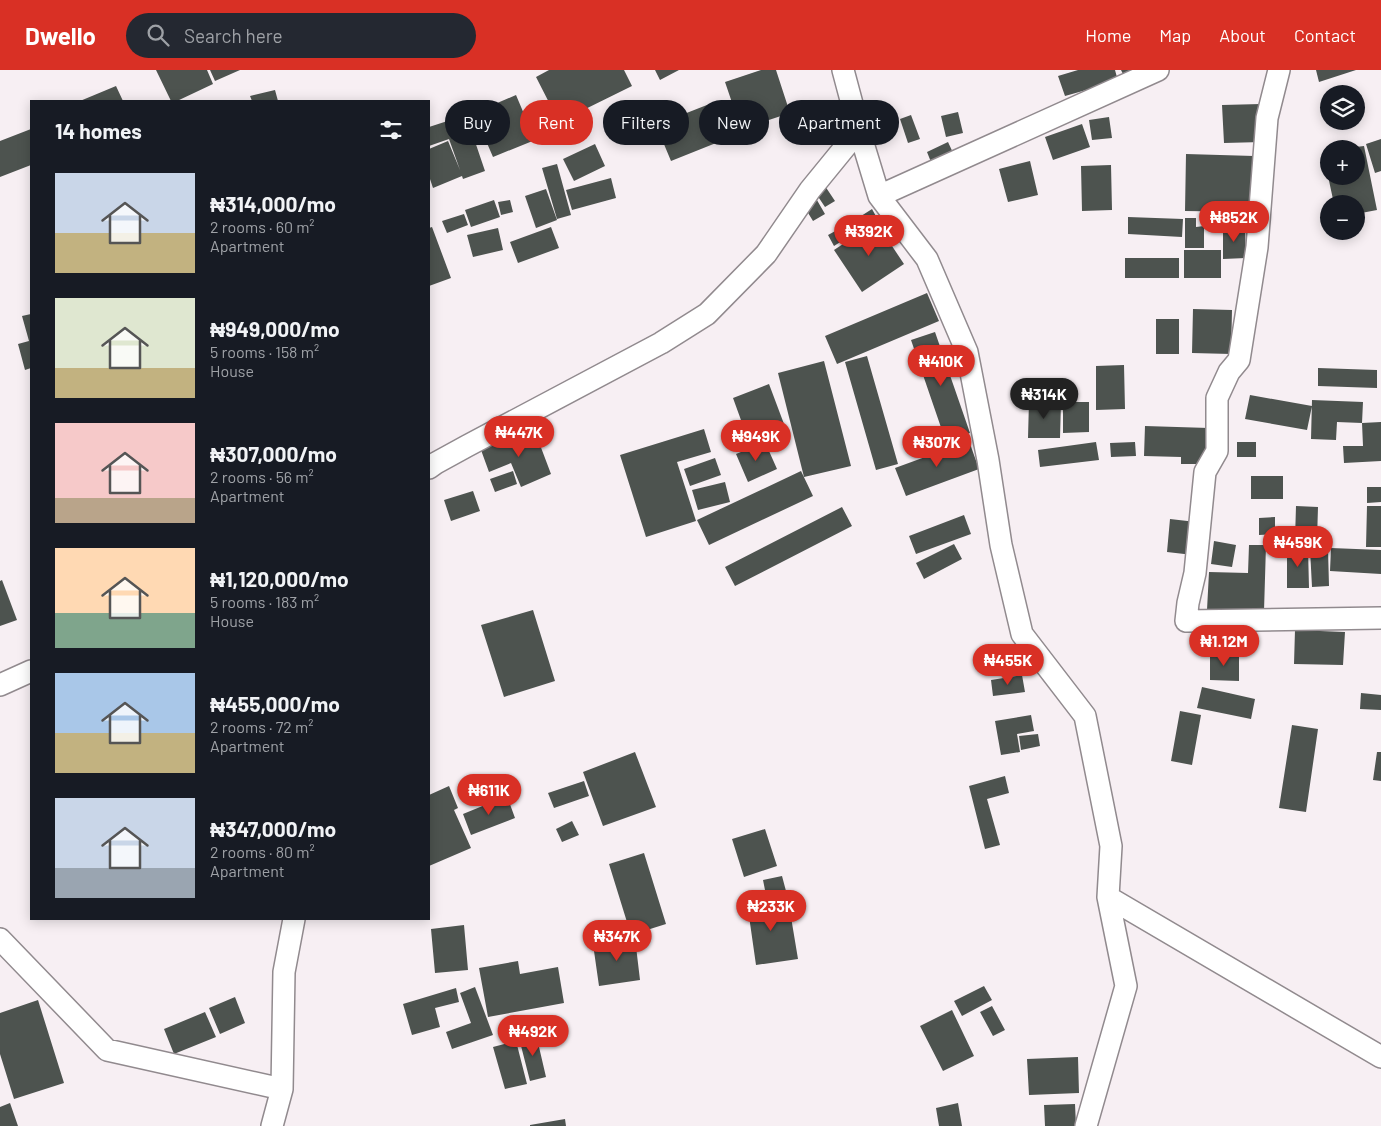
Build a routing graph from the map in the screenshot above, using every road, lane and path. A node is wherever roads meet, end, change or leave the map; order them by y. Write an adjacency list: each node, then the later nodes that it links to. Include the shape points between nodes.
1 (843, 70): 4 (street)
2 (1158, 70): 7 (street)
3 (1279, 70): 9 (street, via 1267,118 1257,247 1239,360 1228,372 1216,398 1216,451 1205,472 1195,573 1186,621)
4 (850, 100)
5 (846, 145): 8 (street, via 766,254 707,314)
6 (863, 145): 7 (street)
7 (880, 196): 12 (street, via 927,259 967,352 1002,545 1022,634 1085,716 1111,846)
8 (431, 471)
9 (1381, 618)
10 (30, 671): 11 (street)
11 (0, 685)
12 (1108, 897): 15 (street); 18 (street, via 1126,986)
13 (294, 920): 16 (street, via 284,972)
14 (0, 939): 16 (street, via 108,1050)
15 (1381, 1057)
16 (282, 1089): 17 (street)
17 (272, 1126)
18 (1086, 1126)

